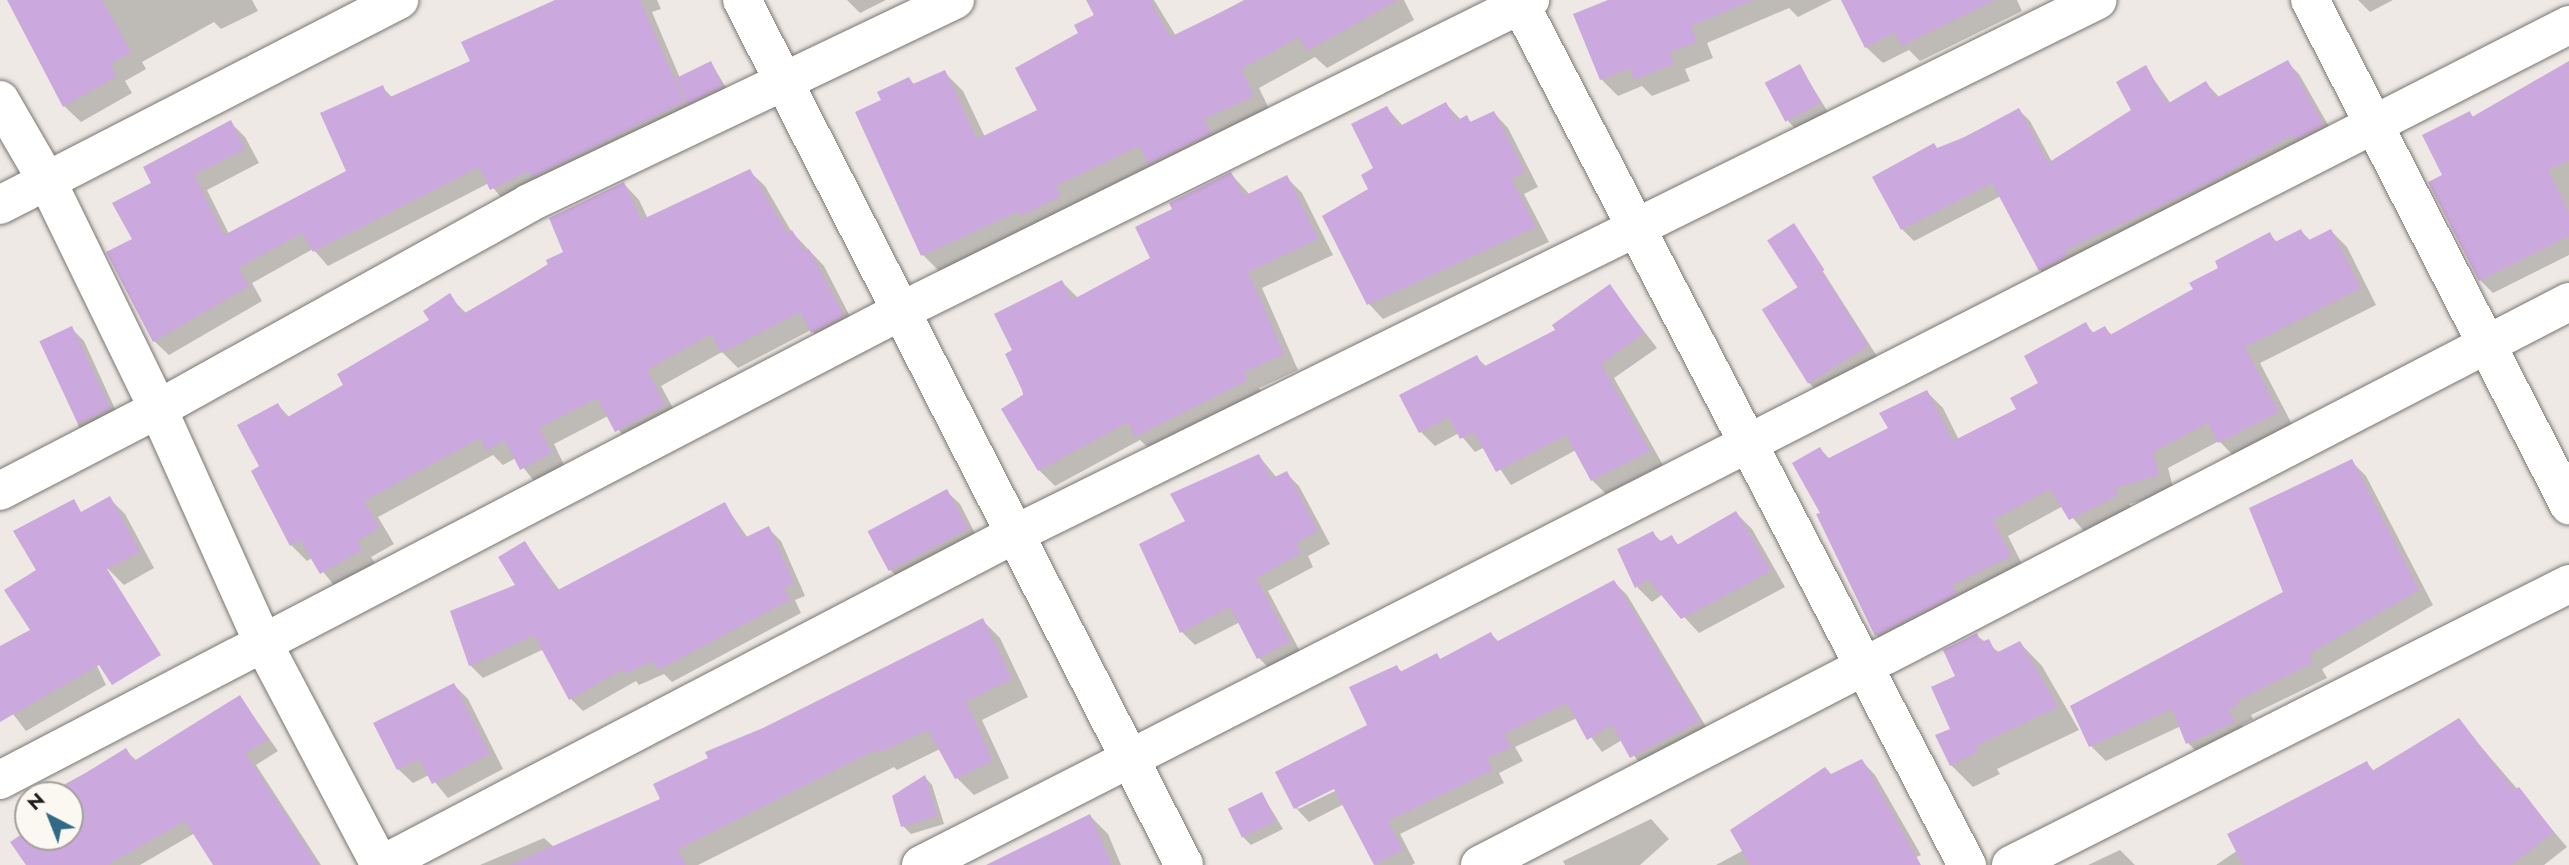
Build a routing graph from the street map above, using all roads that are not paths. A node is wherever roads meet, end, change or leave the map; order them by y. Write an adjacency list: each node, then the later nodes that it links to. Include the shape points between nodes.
1 (399, 0): 11 (street)
2 (742, 0): 8 (street)
3 (955, 0): 8 (street)
4 (2098, 0): 13 (street)
5 (2310, 0): 10 (street)
6 (1523, 2): 13 (street); 15 (street)
7 (2569, 25): 10 (street)
8 (784, 85): 15 (street); 17 (street, via 529,203)
9 (0, 100): 11 (street)
10 (2374, 124): 16 (street); 18 (street)
11 (47, 181): 12 (street); 17 (street)
12 (0, 205)
13 (1636, 227): 18 (street); 21 (street)
14 (2569, 302): 16 (street)
15 (901, 311): 21 (street); 23 (street)
16 (2486, 344): 20 (street); 24 (street)
17 (158, 409): 19 (street); 23 (street)
18 (1748, 443): 24 (street); 25 (street)
19 (0, 491)
20 (2569, 505)
21 (1015, 534): 25 (street); 27 (street)
22 (2569, 584): 32 (street)
23 (264, 645): 26 (street); 27 (street)
24 (1864, 666): 30 (street); 31 (street)
25 (1130, 759): 28 (street); 29 (street)
26 (0, 780)
27 (380, 865)
28 (921, 865)
29 (1184, 865)
30 (1479, 865)
31 (1967, 865)
32 (2011, 865)

